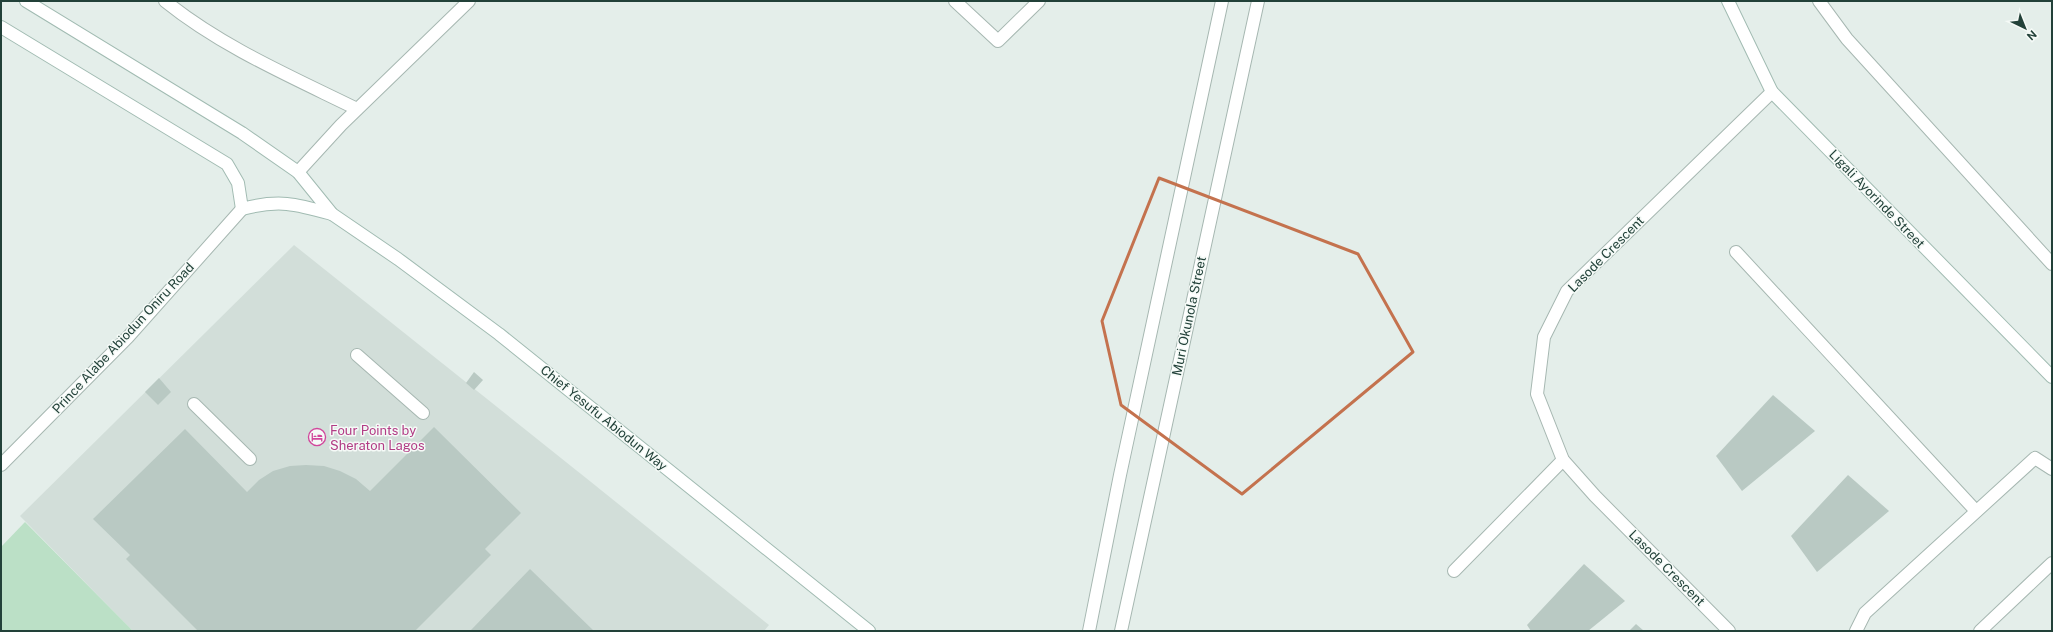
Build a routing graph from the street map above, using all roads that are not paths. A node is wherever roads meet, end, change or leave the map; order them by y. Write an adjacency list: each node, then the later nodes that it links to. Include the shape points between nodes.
1 (26, 1): 13 (street, via 242,134)
2 (165, 1): 12 (street, via 224,40)
3 (469, 1): 12 (street)
4 (955, 1): 5 (street, via 998,41)
5 (1039, 1)
6 (1222, 1): 30 (street)
7 (1258, 1): 31 (street, Muri Okunola Street)
8 (1728, 1): 11 (street, Ligali Ayorinde Street)
9 (1818, 1): 17 (street, via 1847,39)
10 (1, 27): 14 (street, via 227,164 238,183)
11 (1772, 92): 19 (street, Ligali Ayorinde Street); 23 (street, Lasode Crescent, via 1567,291 1544,337 1537,394)
12 (357, 109): 13 (street)
13 (298, 172): 15 (street)
14 (242, 209): 15 (street, via 265,203 295,204); 24 (street, Prince Alabe Abiodun Oniru Road, via 128,337)
15 (332, 214): 29 (street, Chief Yesufu Abiodun Way, via 499,334)
16 (1736, 252): 26 (street)
17 (2052, 264)
18 (356, 356): 21 (street)
19 (2052, 377)
20 (194, 404): 22 (street)
21 (423, 413)
22 (250, 459)
23 (1563, 460): 28 (street); 32 (street, Lasode Crescent)
24 (1, 465)
25 (2052, 469): 26 (street, via 2036,458)
26 (1976, 511): 33 (street, via 1865,613)
27 (2052, 563): 34 (street)
28 (1454, 571)
29 (869, 631)
30 (1089, 631)
31 (1121, 631)
32 (1729, 631)
33 (1856, 631)
34 (1980, 631)

